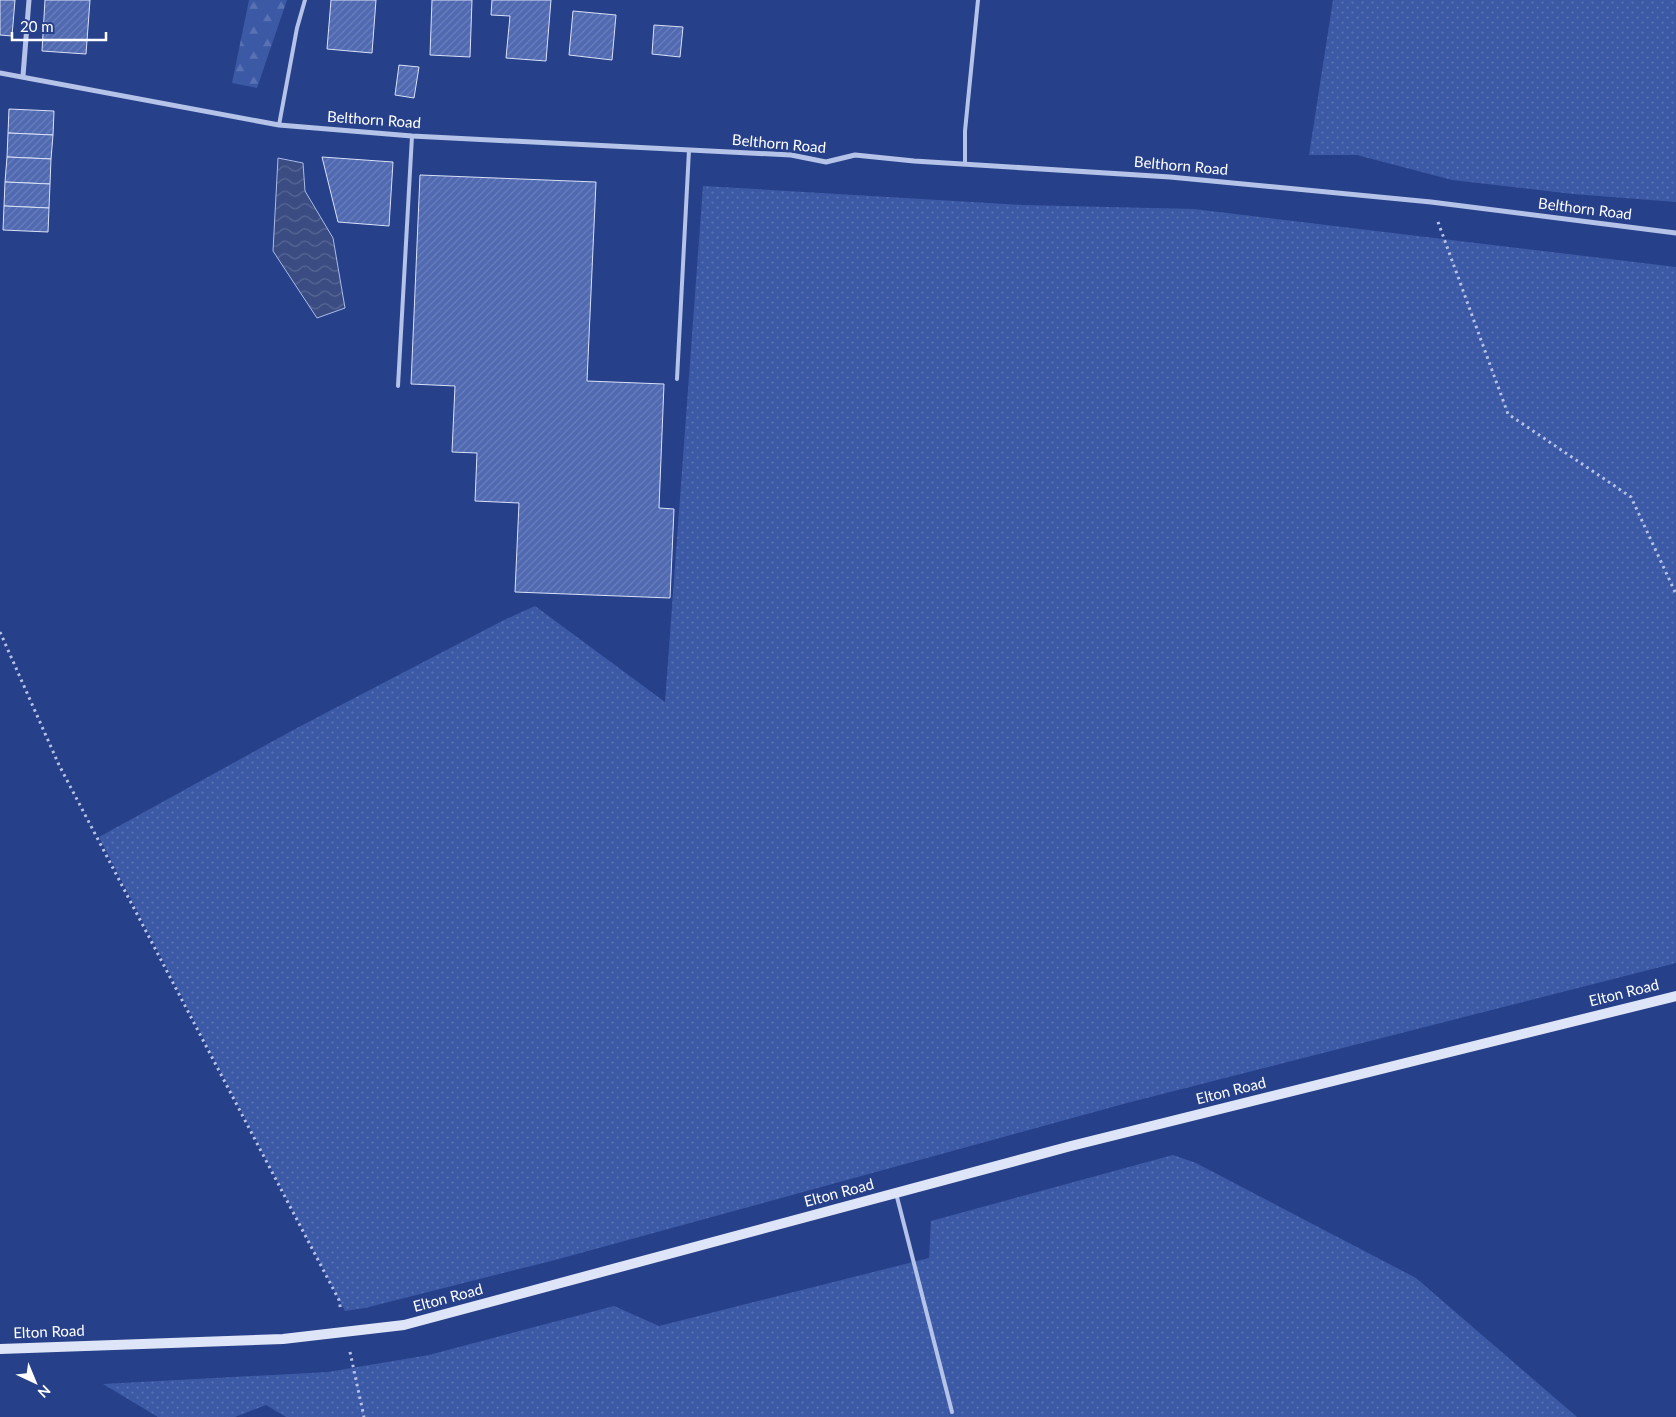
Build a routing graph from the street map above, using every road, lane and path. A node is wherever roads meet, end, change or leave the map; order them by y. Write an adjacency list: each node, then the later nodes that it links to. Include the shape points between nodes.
1 (29, 0): 5 (street)
2 (305, 0): 6 (lane, via 296,28)
3 (978, 0): 9 (lane, via 965,131)
4 (0, 72): 5 (street, Belthorn Road)
5 (22, 76): 6 (street, Belthorn Road)
6 (279, 125): 7 (street, Belthorn Road)
7 (412, 136): 8 (street, Belthorn Road); 13 (lane)
8 (689, 150): 9 (street, Belthorn Road, via 791,155 826,162 855,155); 12 (lane)
9 (965, 164): 10 (street, Belthorn Road, via 1170,177)
10 (1431, 202): 11 (street, Belthorn Road); 14 (path, via 1508,414 1631,497)
11 (1676, 233)
12 (676, 379)
13 (398, 386)
14 (1676, 594)
15 (0, 632): 18 (path, via 59,764 339,1300)
16 (1676, 996): 17 (main road, Elton Road, via 1071,1146)
17 (896, 1193): 18 (main road, Elton Road, via 404,1325); 20 (lane)
18 (345, 1332): 19 (main road, Elton Road, via 283,1339); 21 (path)
19 (0, 1348)
20 (952, 1412)
21 (364, 1417)

